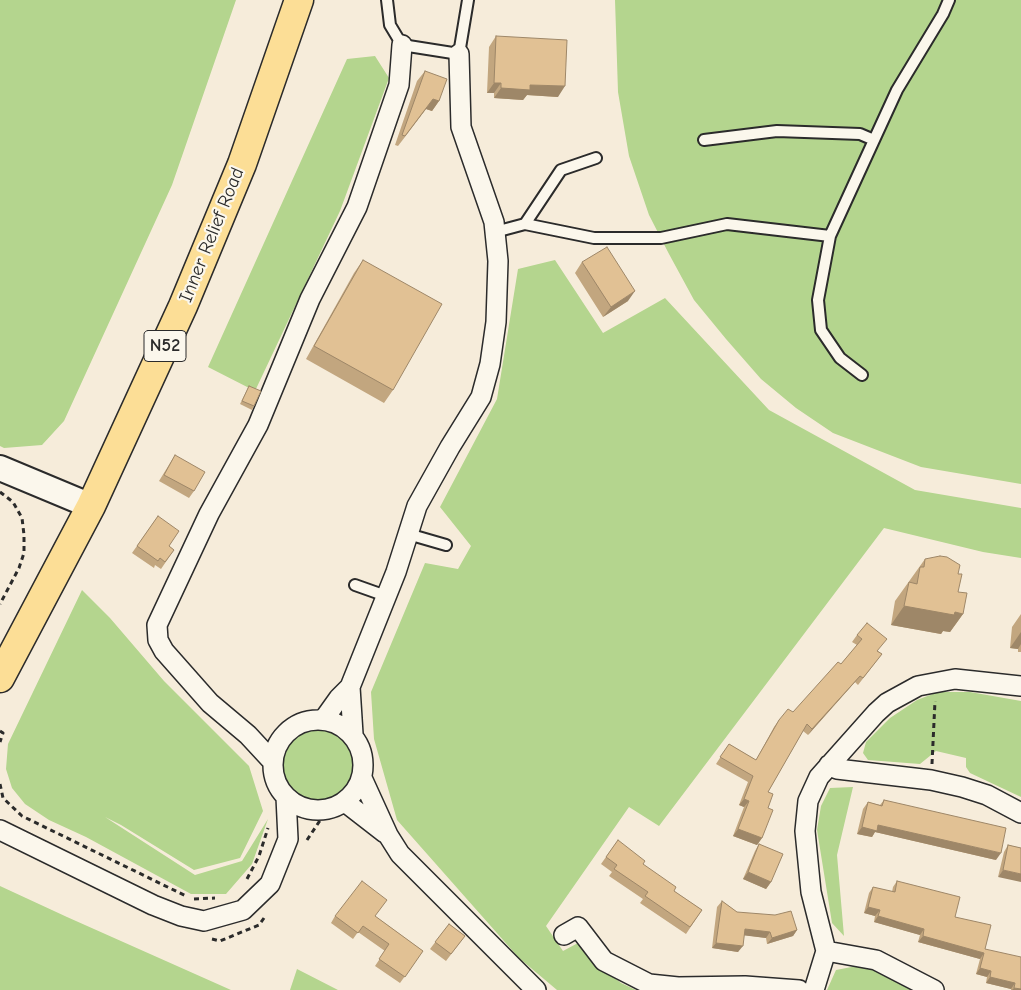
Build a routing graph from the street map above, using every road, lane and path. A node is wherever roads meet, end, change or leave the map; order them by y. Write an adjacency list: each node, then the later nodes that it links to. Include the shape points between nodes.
1 (298, 0): 16 (main road, Inner Relief Road / N52, via 238,173 183,306)
2 (386, 0): 5 (lane, via 390,24)
3 (468, 0): 6 (lane)
4 (949, 0): 8 (lane, via 897,90)
5 (402, 45): 6 (lane); 29 (street, via 398,85 357,208 310,299 258,425 209,514 158,626 158,640 164,651 210,703)
6 (459, 54): 11 (street, via 461,127 473,155)
7 (704, 140): 8 (lane, via 777,131 860,134)
8 (874, 140): 12 (lane)
9 (596, 158): 10 (lane, via 561,170)
10 (525, 224): 11 (lane); 12 (lane, via 594,238 661,238 727,224)
11 (495, 232): 17 (street, via 498,261 496,322 481,397 418,506)
12 (830, 236): 13 (lane, via 818,300 820,330 840,358)
13 (862, 375)
14 (0, 468): 16 (street)
15 (0, 492): 21 (path, via 13,502 22,518 24,552)
16 (91, 506): 22 (main road, Inner Relief Road / N52)
17 (408, 534): 18 (lane); 20 (street)
18 (446, 545)
19 (355, 585): 20 (lane)
20 (386, 596): 25 (street)
21 (0, 604)
22 (0, 678)
23 (934, 682): 24 (street, via 973,680); 33 (street, via 918,686 887,704); 35 (path)
24 (1021, 686)
25 (350, 687): 26 (street); 30 (street)
26 (324, 720): 28 (street, via 310,720); 30 (street, via 335,722)
27 (0, 732): 31 (path)
28 (285, 733): 29 (street); 32 (street)
29 (248, 734): 32 (street)
30 (352, 734): 34 (street, via 361,747 364,762)
31 (0, 742)
32 (273, 762): 37 (street, via 274,776)
33 (828, 765): 35 (street, via 876,775); 49 (street, via 808,800 805,831 811,892)
34 (362, 778): 38 (street, via 356,791); 42 (street)
35 (931, 780): 40 (street, via 987,795)
36 (0, 784): 45 (path, via 2,798 22,816 192,899)
37 (282, 793): 39 (street, via 304,808); 43 (street); 44 (path, via 259,856)
38 (345, 802): 39 (street); 42 (street)
39 (321, 810): 43 (street); 43 (path)
40 (1021, 813)
41 (0, 830): 43 (street, via 153,904 181,916 204,921 243,910 259,897)
42 (388, 835): 50 (street, via 418,874)
43 (296, 843)
44 (244, 884)
45 (219, 897)
46 (268, 911): 48 (path, via 259,925 220,941)
47 (564, 935): 51 (street, via 578,927 604,962 649,984)
48 (211, 938)
49 (826, 951): 52 (street); 53 (street, via 876,960)
50 (536, 990)
51 (799, 990)
52 (814, 990)
53 (934, 990)

